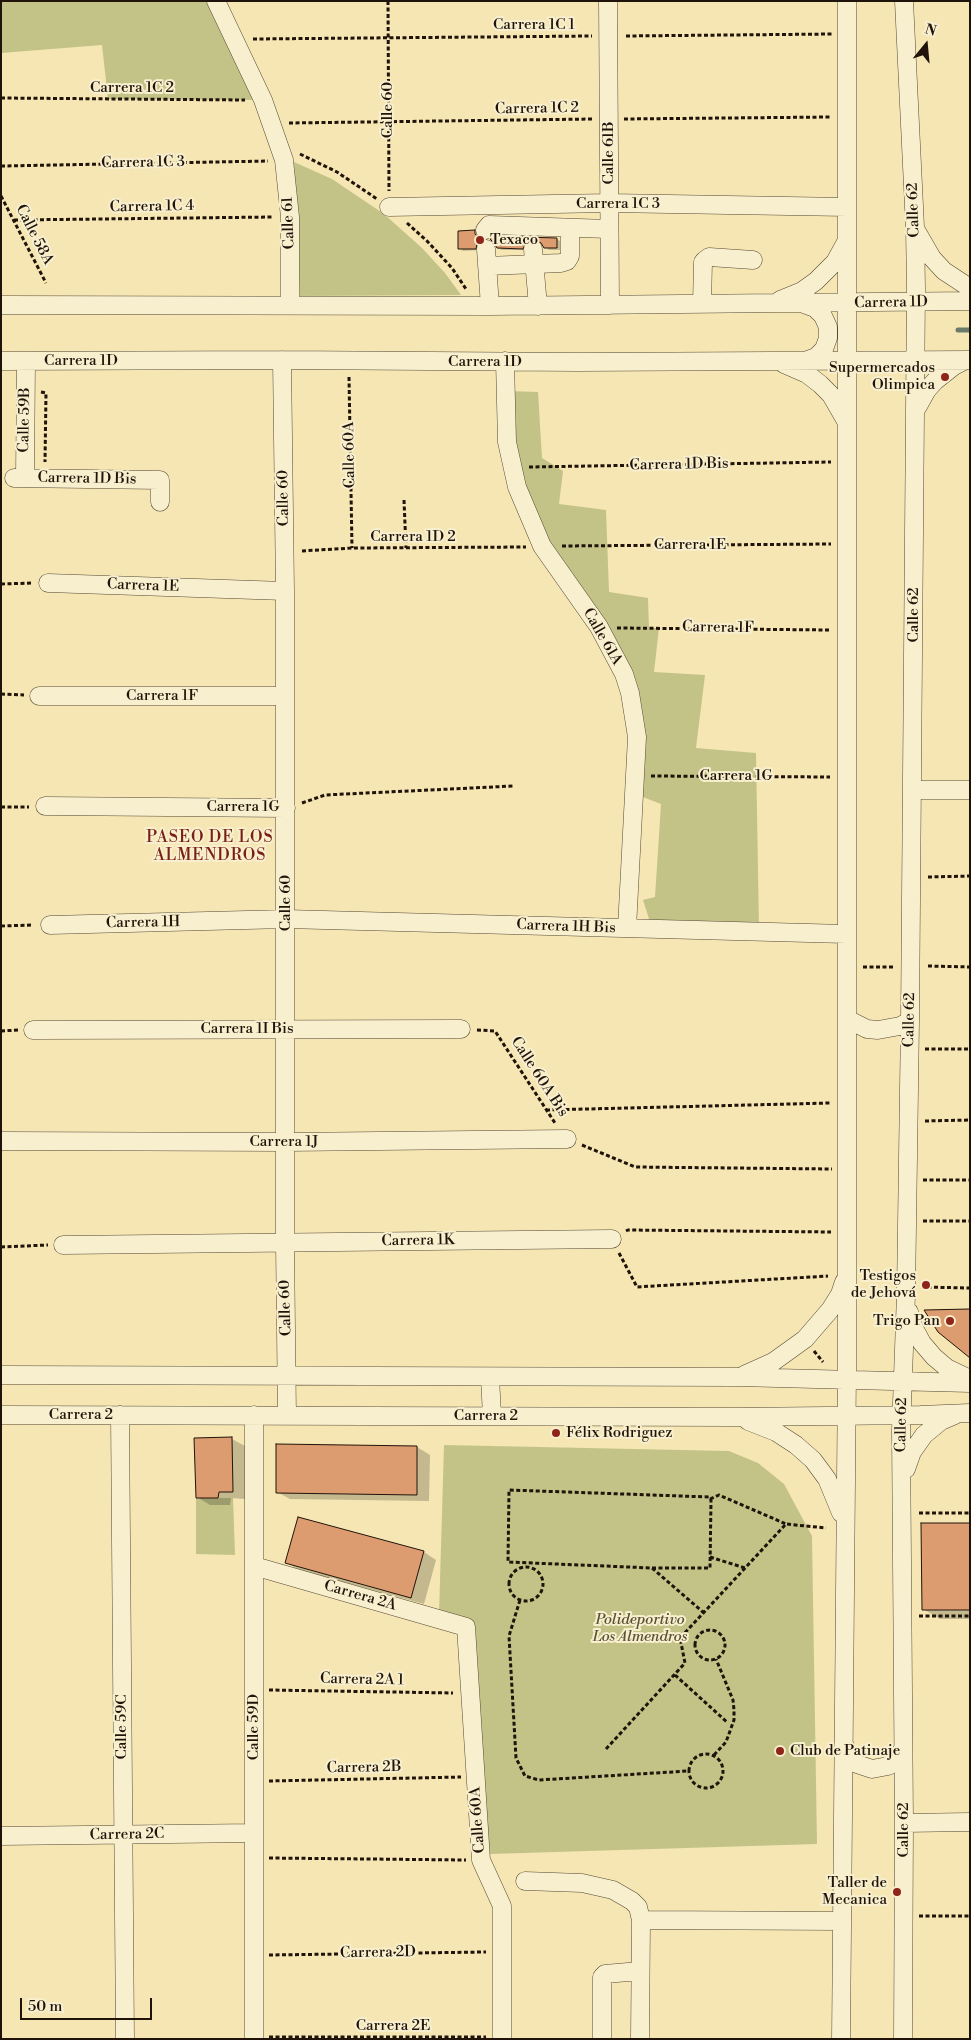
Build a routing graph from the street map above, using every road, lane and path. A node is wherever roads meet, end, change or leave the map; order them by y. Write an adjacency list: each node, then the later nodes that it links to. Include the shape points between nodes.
1 (216, 1): 9 (street, Calle 61)
2 (388, 1): 8 (path, Calle 60)
3 (608, 1): 7 (street, Calle 61B)
4 (847, 1): 22 (street)
5 (904, 1): 25 (street, Calle 62)
6 (833, 34): 7 (path, Carrera 1C 1)
7 (609, 36): 8 (path, Carrera 1C 1); 13 (street, Calle 61B)
8 (388, 38): 9 (path, Carrera 1C 1); 14 (path, Calle 60)
9 (235, 39): 11 (street, Calle 61)
10 (1, 98): 11 (path, Carrera 1C 2)
11 (263, 100): 15 (street, Calle 61)
12 (834, 117): 13 (path, Carrera 1C 2)
13 (609, 119): 14 (path, Carrera 1C 2); 20 (street, Calle 61B)
14 (388, 122): 15 (path, Carrera 1C 2); 21 (path, Calle 60)
15 (271, 123): 16 (street, Calle 61)
16 (278, 142): 17 (street, Calle 61); 21 (path, via 337,172)
17 (284, 160): 18 (path, Carrera 1C 3); 23 (street, Calle 61)
18 (1, 166)
19 (1, 196): 24 (path, Calle 58A)
20 (610, 203): 21 (street, Carrera 1C 3); 22 (street, Carrera 1C 3); 27 (street, Calle 61B)
21 (388, 207): 43 (path, via 427,241)
22 (847, 207): 29 (street)
23 (290, 217): 24 (path, Carrera 1C 4); 41 (street, Calle 61)
24 (14, 220): 32 (path, Calle 58A)
25 (915, 227): 33 (street, via 932,258); 35 (street, Calle 62)
26 (570, 228): 27 (street); 30 (street); 30 (street, via 570,256 567,261 561,263)
27 (610, 229): 42 (street, Calle 61B)
28 (485, 230): 30 (street, via 489,224)
29 (847, 241): 37 (street, via 835,262 816,281 802,291); 39 (street)
30 (533, 242): 43 (street, via 486,257); 44 (street)
31 (753, 260): 36 (street, via 709,257 705,260)
32 (46, 283)
33 (970, 288)
34 (970, 302): 35 (street, Carrera 1D)
35 (916, 303): 39 (street, Carrera 1D); 53 (street, Calle 62)
36 (702, 304): 37 (street, Carrera 1D); 42 (street, Carrera 1D)
37 (770, 304): 38 (street, Carrera 1D)
38 (804, 304): 39 (street, Carrera 1D); 51 (street, via 824,316 828,326 824,349)
39 (847, 304): 52 (street)
40 (1, 305): 41 (street, Carrera 1D)
41 (290, 305): 43 (street, Carrera 1D)
42 (610, 305): 44 (street, Carrera 1D)
43 (482, 306): 44 (street, Carrera 1D)
44 (538, 306)
45 (282, 360): 48 (street, Carrera 1D); 54 (street, Carrera 1D); 66 (street, Calle 60)
46 (968, 360): 53 (street, Carrera 1D); 55 (street, via 935,381 920,400)
47 (1, 361): 54 (street, Carrera 1D)
48 (349, 361): 49 (street, Carrera 1D); 64 (path, Calle 60A)
49 (504, 361): 50 (street, Carrera 1D); 58 (street, Calle 61A)
50 (776, 361): 51 (street, Carrera 1D); 56 (street, via 807,374 820,384 831,395)
51 (805, 361): 52 (street, Carrera 1D)
52 (847, 361): 53 (street, Carrera 1D); 56 (street)
53 (916, 361): 55 (street, Calle 62)
54 (26, 362): 59 (street, Calle 59B)
55 (916, 411): 77 (street, Calle 62)
56 (847, 424): 57 (street)
57 (847, 460): 58 (path, Carrera 1D Bis); 88 (street)
58 (511, 468): 63 (street, Calle 61A)
59 (19, 478): 61 (street, Carrera 1D Bis, via 160,480)
60 (404, 500): 65 (path)
61 (160, 502)
62 (839, 544): 63 (path, Carrera 1E)
63 (542, 546): 65 (path, Carrera 1D 2); 70 (street, Calle 61A)
64 (352, 548): 65 (path, Carrera 1D 2); 66 (path, Carrera 1D 2)
65 (406, 548)
66 (285, 552): 69 (street, Calle 60)
67 (48, 583): 68 (path); 69 (street, Carrera 1E)
68 (1, 584)
69 (286, 591): 73 (street, Calle 60)
70 (599, 627): 71 (path, Carrera 1F); 74 (street, Calle 61A, via 624,674 630,693 637,737)
71 (837, 630)
72 (39, 696): 73 (street, Carrera 1F)
73 (285, 696): 81 (street, Calle 60)
74 (636, 776): 75 (path, Carrera 1G); 87 (street, Calle 61A)
75 (836, 776)
76 (513, 786): 81 (path, Carrera 1G, via 325,795)
77 (912, 790): 78 (street); 90 (street, Calle 62)
78 (970, 790)
79 (45, 806): 80 (path); 81 (street, Carrera 1G)
80 (1, 808)
81 (286, 808): 84 (street, Calle 60)
82 (970, 876): 83 (path)
83 (922, 877)
84 (286, 919): 85 (street, Carrera 1H); 87 (street, Carrera 1H Bis); 94 (street, Calle 60)
85 (50, 925): 86 (path)
86 (1, 926)
87 (627, 928): 88 (street, Carrera 1H Bis)
88 (846, 934): 89 (street)
89 (846, 967): 90 (path); 92 (street)
90 (910, 967): 91 (path); 93 (street, Calle 62)
91 (970, 967)
92 (846, 1019): 93 (street, via 867,1029 878,1030); 116 (street)
93 (910, 1021): 118 (street, Calle 62)
94 (284, 1029): 95 (street, Carrera 1I Bis); 96 (street, Carrera 1I Bis); 105 (street, Calle 60)
95 (461, 1029): 100 (path, Calle 60A Bis, via 495,1030)
96 (32, 1030)
97 (920, 1048): 98 (path)
98 (970, 1049)
99 (831, 1103): 100 (path)
100 (546, 1110): 103 (path, Calle 60A Bis)
101 (970, 1120): 102 (path)
102 (918, 1121)
103 (567, 1139): 105 (street, Carrera 1J); 106 (path, via 636,1167)
104 (1, 1141): 105 (street, Carrera 1J)
105 (286, 1142): 113 (street, Calle 60)
106 (833, 1169)
107 (917, 1180): 108 (path)
108 (970, 1180)
109 (917, 1221): 110 (path)
110 (970, 1221)
111 (832, 1232): 112 (path, via 628,1230)
112 (612, 1239): 113 (street, Carrera 1K); 116 (path, via 637,1286)
113 (284, 1242): 114 (street, Carrera 1K); 120 (street, Calle 60)
114 (63, 1245): 115 (path)
115 (1, 1248)
116 (839, 1276): 122 (street, via 840,1294 805,1339 773,1362); 124 (street)
117 (970, 1288): 118 (path)
118 (911, 1290): 123 (street, via 908,1311 922,1343 947,1368); 125 (street, Calle 62)
119 (1, 1375): 120 (street)
120 (288, 1376): 121 (street); 132 (street, Calle 60)
121 (490, 1377): 122 (street); 133 (street)
122 (738, 1377): 124 (street)
123 (970, 1379)
124 (847, 1380): 125 (street); 134 (street)
125 (903, 1382): 126 (street); 131 (street, Calle 62)
126 (970, 1383)
127 (965, 1412): 131 (street, Carrera 2); 136 (street, via 941,1421 924,1435 912,1452)
128 (1, 1415): 129 (street, Carrera 2)
129 (120, 1415): 130 (street, Carrera 2); 167 (street, Calle 59C)
130 (254, 1415): 132 (street, Carrera 2); 144 (street, Calle 59D)
131 (902, 1415): 134 (street, Carrera 2); 136 (street, Calle 62)
132 (288, 1416): 133 (street, Carrera 2)
133 (492, 1416): 135 (street, Carrera 2)
134 (846, 1416): 135 (street, Carrera 2); 140 (street)
135 (734, 1417): 140 (street, via 776,1432 813,1460 827,1479)
136 (903, 1482): 158 (street, Calle 62)
137 (710, 1499): 141 (path, via 719,1495); 143 (path); 145 (path, via 509,1490 508,1562)
138 (913, 1513): 139 (path)
139 (970, 1513)
140 (844, 1522): 157 (street)
141 (786, 1524): 142 (path); 146 (path)
142 (826, 1528)
143 (710, 1557): 145 (path, via 710,1568); 146 (path)
144 (254, 1566): 151 (street, Carrera 2A); 154 (street, Calle 59D)
145 (652, 1568): 148 (path)
146 (745, 1568): 148 (path)
147 (520, 1600): 147 (path, via 532,1600 541,1593 544,1582 538,1571 527,1567 516,1570 509,1580 511,1592); 161 (path, via 509,1636 516,1758 526,1776 539,1780)
148 (704, 1613): 153 (path, via 680,1638 685,1663)
149 (914, 1616): 150 (path)
150 (970, 1616)
151 (466, 1627): 155 (street, Calle 60A)
152 (716, 1659): 152 (path, via 706,1660 698,1655 694,1646 696,1636 704,1630 713,1629 722,1635 726,1644); 160 (path, via 733,1700 734,1720 726,1742)
153 (674, 1675): 156 (path); 159 (path)
154 (254, 1690): 155 (path, Carrera 2A 1); 163 (street, Calle 59D)
155 (470, 1693): 162 (street, Calle 60A)
156 (728, 1723)
157 (844, 1744): 158 (street, via 850,1758 864,1768 872,1769 888,1766); 175 (street)
158 (903, 1748): 165 (street, Calle 62)
159 (606, 1749)
160 (714, 1755): 161 (path, via 702,1753 692,1760); 161 (path, via 723,1768 718,1783 703,1788 690,1779)
161 (688, 1771)
162 (475, 1777): 163 (path, Carrera 2B); 170 (street, Calle 60A)
163 (254, 1781): 166 (street, Calle 59D)
164 (970, 1822): 165 (street)
165 (904, 1823): 185 (street, Calle 62)
166 (254, 1834): 167 (street, Carrera 2C); 169 (street, Calle 59D)
167 (123, 1835): 168 (street, Carrera 2C); 181 (street, Calle 59C)
168 (1, 1836)
169 (254, 1858): 170 (path); 177 (street, Calle 59D)
170 (481, 1860): 176 (street, Calle 60A, via 502,1906)
171 (525, 1881): 174 (street, via 582,1883 613,1890 638,1907)
172 (916, 1916): 173 (path)
173 (970, 1916)
174 (640, 1920): 175 (street); 178 (street)
175 (842, 1921): 184 (street)
176 (502, 1952): 177 (path, Carrera 2D); 180 (street, Calle 60A)
177 (254, 1955): 179 (street, Calle 59D)
178 (640, 1971): 182 (street, via 602,1977); 183 (street)
179 (254, 2038): 180 (path, Carrera 2E)
180 (502, 2038)
181 (125, 2039)
182 (602, 2039)
183 (640, 2039)
184 (841, 2039)
185 (903, 2039)

